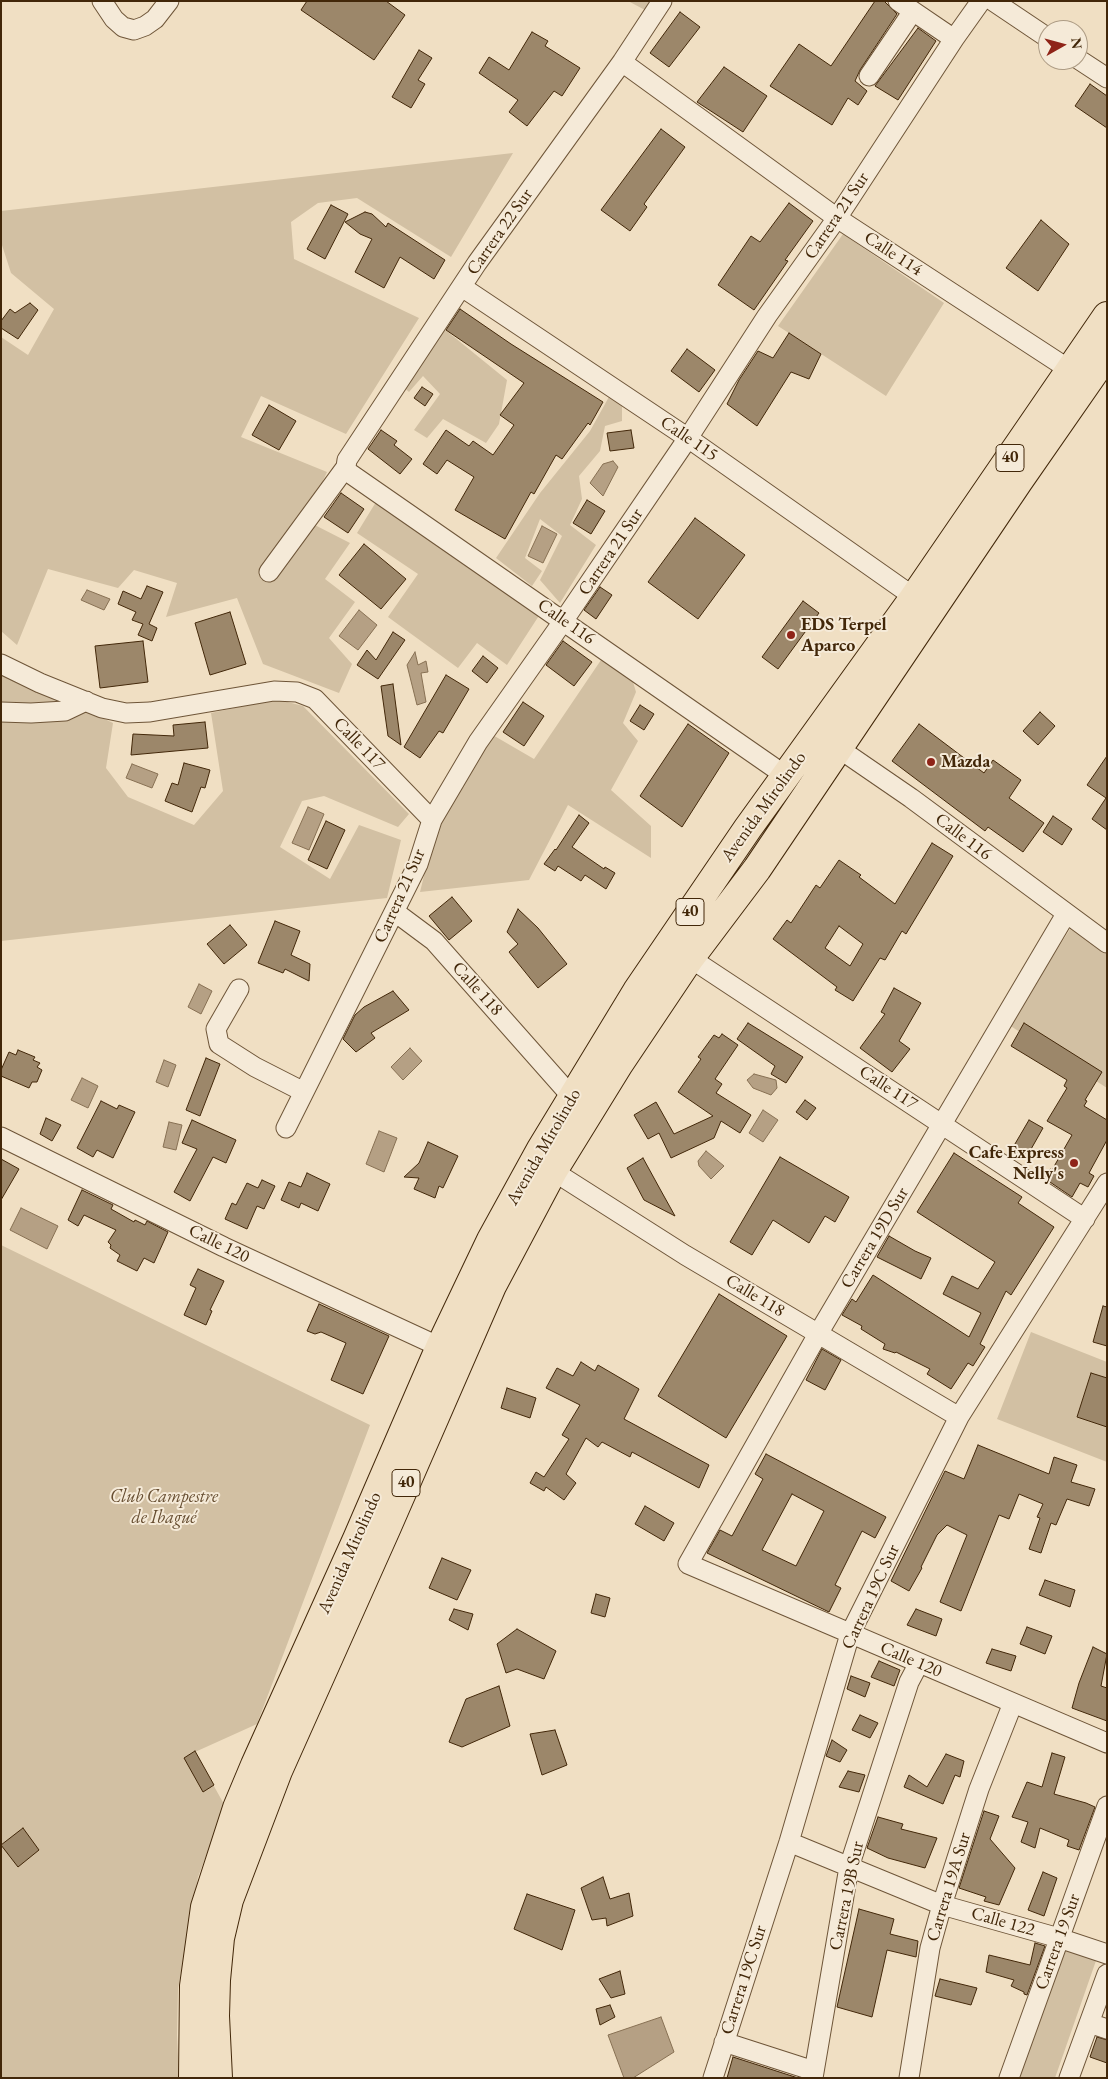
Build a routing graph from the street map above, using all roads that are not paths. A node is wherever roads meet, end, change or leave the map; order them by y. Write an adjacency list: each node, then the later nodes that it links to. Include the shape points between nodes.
1 (102, 1): 2 (street, via 114,19 134,30 155,19)
2 (169, 1)
3 (662, 1): 9 (street, Carrera 22 Sur)
4 (981, 1): 8 (street, Carrera 21 Sur)
5 (992, 1): 7 (street)
6 (906, 6): 8 (street); 11 (street)
7 (1038, 31)
8 (954, 39): 13 (street, Carrera 21 Sur)
9 (622, 62): 13 (street, Calle 114); 14 (street, Carrera 22 Sur)
10 (1088, 66): 12 (street)
11 (869, 76)
12 (1107, 78)
13 (837, 218): 17 (street, Calle 114); 18 (street, Carrera 21 Sur, via 767,316)
14 (462, 287): 18 (street, Calle 115); 19 (street, Carrera 22 Sur, via 347,460)
15 (1107, 316): 17 (main road, Avenida Mirolindo / 40)
16 (1107, 354): 26 (main road, Avenida Mirolindo / 40, via 1018,482)
17 (1070, 370): 21 (main road, Avenida Mirolindo / 40)
18 (688, 438): 21 (street, Calle 115); 22 (street, Carrera 21 Sur)
19 (346, 467): 20 (street, Carrera 22 Sur); 22 (street, Calle 116, via 348,472)
20 (269, 572)
21 (914, 596): 26 (main road, Avenida Mirolindo / 40)
22 (564, 620): 27 (street, Calle 116); 28 (street, Carrera 21 Sur, via 478,742)
23 (1, 664): 24 (street, Calle 117)
24 (86, 702): 25 (street, via 65,711); 28 (street, Calle 117, via 126,713 150,712 274,691 297,692 315,699)
25 (1, 712)
26 (828, 741): 27 (main road, Avenida Mirolindo / 40); 30 (street, Calle 116); 32 (main road, Avenida Mirolindo / 40, via 757,869)
27 (786, 776): 35 (main road, Avenida Mirolindo / 40, via 637,990)
28 (432, 820): 29 (street, Carrera 21 Sur, via 418,864)
29 (395, 912): 34 (street, Carrera 21 Sur); 35 (street, Calle 118, via 434,940)
30 (1066, 914): 31 (street, Calle 116); 36 (street, Carrera 19D Sur)
31 (1107, 943)
32 (690, 958): 36 (street, Calle 117); 39 (main road, Avenida Mirolindo / 40, via 618,1064)
33 (239, 989): 34 (street, via 216,1029 219,1044)
34 (304, 1092): 37 (street, Carrera 21 Sur)
35 (572, 1097): 43 (main road, Avenida Mirolindo / 40, via 490,1240)
36 (943, 1124): 41 (street, Calle 117); 42 (street, Carrera 19D Sur)
37 (286, 1128)
38 (1, 1137): 43 (street, Calle 120, via 224,1247)
39 (553, 1171): 42 (street, Calle 118); 62 (main road, Avenida Mirolindo / 40, via 492,1286 468,1339 278,1771 229,1900 220,1938 216,1980)
40 (1107, 1183): 41 (street, Carrera 19C Sur)
41 (1085, 1220): 44 (street, Carrera 19C Sur)
42 (818, 1334): 44 (street, Calle 118); 45 (street, Carrera 19D Sur)
43 (440, 1347): 61 (main road, Avenida Mirolindo / 40, via 255,1764 217,1865 205,1907 194,1986)
44 (959, 1417): 46 (street, Carrera 19C Sur)
45 (688, 1564): 46 (street, Calle 120)
46 (850, 1634): 47 (street, Calle 120); 51 (street, Carrera 19C Sur)
47 (919, 1663): 48 (street, Calle 120); 52 (street, Carrera 19B Sur, via 909,1682)
48 (1013, 1703): 49 (street, Calle 120); 53 (street, Carrera 19A Sur, via 979,1789)
49 (1107, 1743)
50 (1107, 1806): 54 (street, Carrera 19 Sur)
51 (789, 1842): 52 (street, Calle 122); 59 (street, Carrera 19C Sur)
52 (849, 1867): 53 (street, Calle 122); 60 (street, Carrera 19B Sur)
53 (942, 1905): 54 (street, Calle 122); 64 (street, Carrera 19A Sur, via 930,1948)
54 (1059, 1938): 55 (street, Calle 122); 65 (street, Carrera 19 Sur)
55 (1107, 1954)
56 (1107, 1974): 57 (street)
57 (1089, 2023): 58 (street); 66 (street)
58 (1107, 2029)
59 (724, 2042): 60 (street); 63 (street, Carrera 19C Sur)
60 (813, 2075)
61 (193, 2078)
62 (218, 2078)
63 (713, 2078)
64 (909, 2078)
65 (1008, 2078)
66 (1069, 2078)

